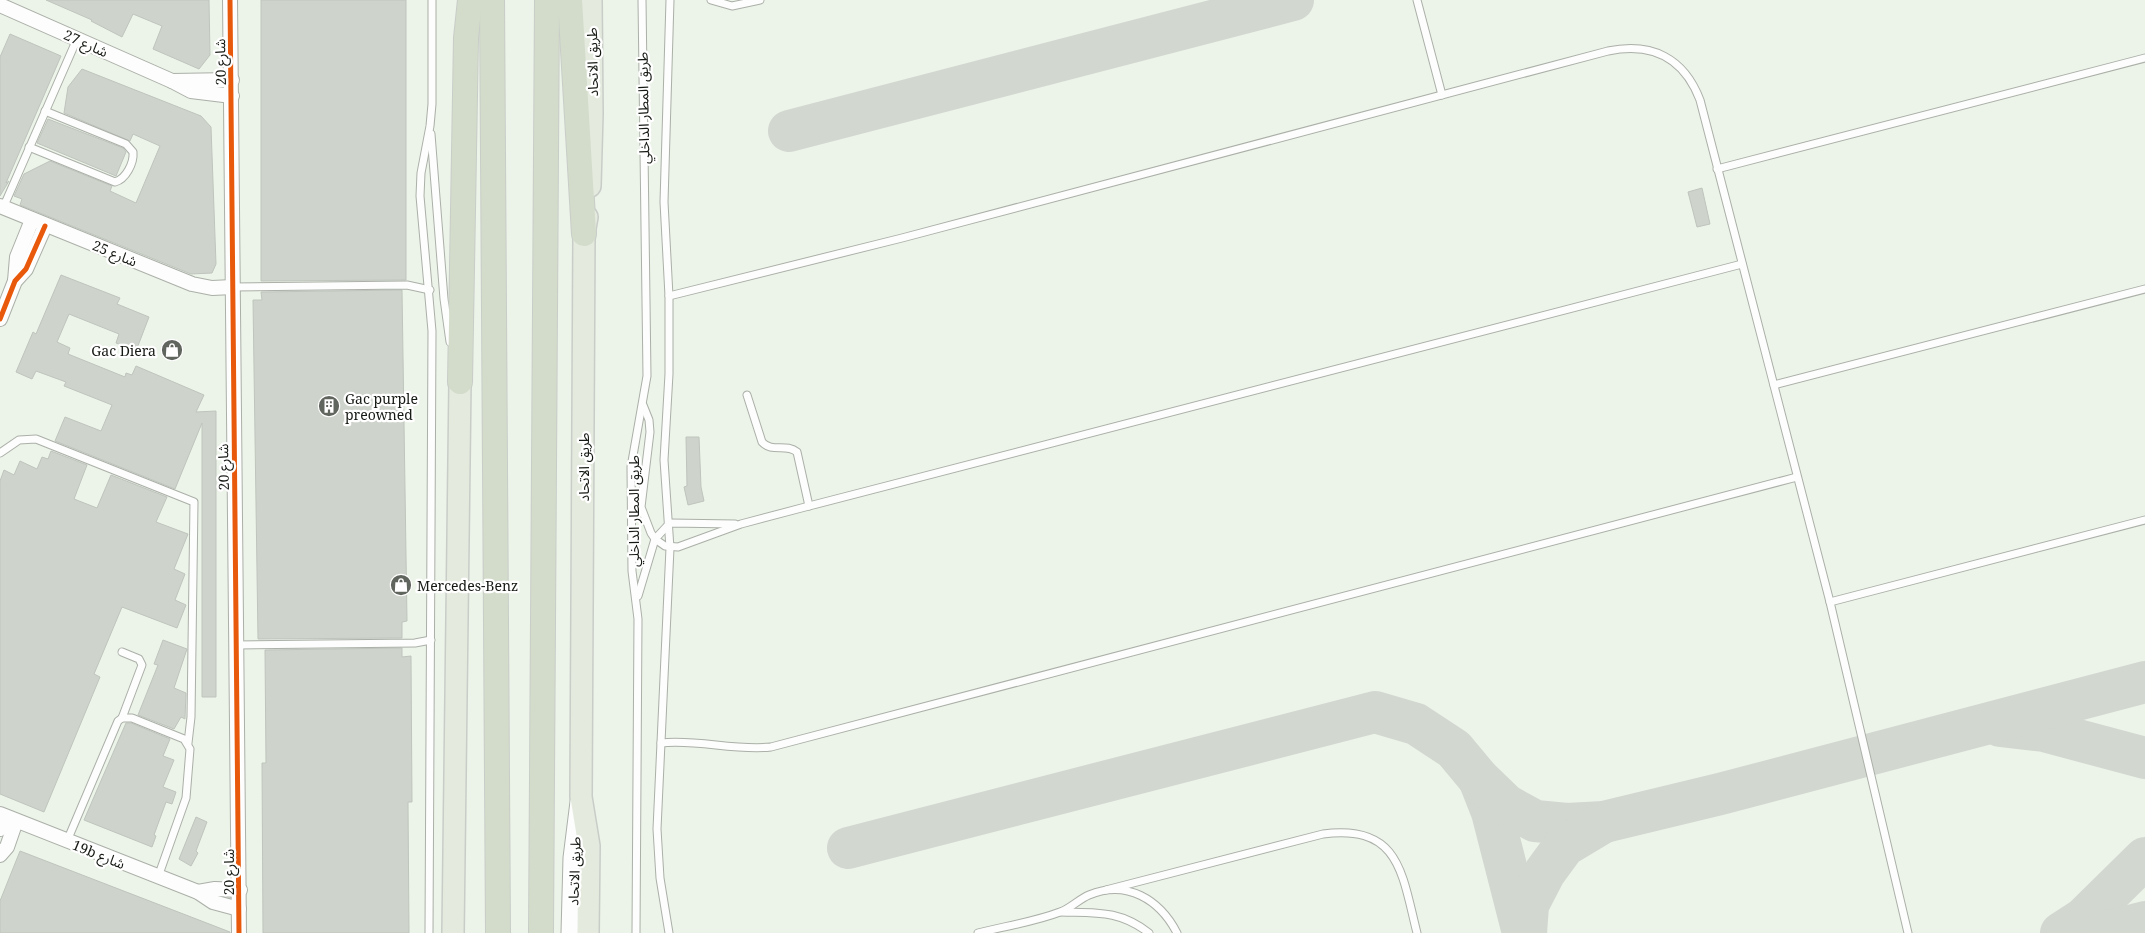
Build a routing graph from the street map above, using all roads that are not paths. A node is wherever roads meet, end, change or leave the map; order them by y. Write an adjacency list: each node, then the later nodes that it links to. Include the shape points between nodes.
1 (230, 0): 16 (street, شارع 20)
2 (432, 0): 21 (lane)
3 (470, 0): 36 (highway, via 466,38)
4 (492, 0): 69 (highway)
5 (547, 0): 70 (highway)
6 (570, 0): 27 (highway)
7 (591, 0): 27 (main road, طريق الاتحاد, via 591,174)
8 (642, 0): 39 (lane, طريق المطار الداخلي, via 646,376)
9 (670, 0): 33 (lane, طريق المطار الداخلي, via 664,202)
10 (712, 0): 11 (lane, via 732,6)
11 (760, 0)
12 (1417, 0): 18 (lane)
13 (0, 5): 14 (street, شارع 27)
14 (77, 39): 17 (street, شارع 27); 20 (lane)
15 (2145, 58): 23 (lane)
16 (232, 80): 17 (street, شارع 27); 19 (street, شارع 20)
17 (172, 81): 19 (street, شارع 27, via 190,91)
18 (1442, 95): 23 (lane, via 1608,51 1623,48 1652,50 1677,64 1694,86); 33 (lane, via 911,236)
19 (232, 96): 30 (street, شارع 20)
20 (46, 111): 22 (lane); 22 (lane, via 126,144 133,152 133,159 125,176 115,182)
21 (430, 126): 32 (lane, via 420,196); 36 (lane, via 447,318)
22 (30, 147): 24 (lane)
23 (1717, 169): 28 (lane)
24 (2, 207): 25 (street, شارع 25)
25 (32, 220): 26 (street, شارع 25); 29 (street, via 17,257)
26 (46, 226): 29 (street, via 26,269); 30 (street, شارع 25, via 192,284)
27 (584, 234): 56 (main road, طريق الاتحاد)
28 (1742, 264): 37 (lane); 42 (lane)
29 (15, 281): 34 (street)
30 (232, 287): 32 (lane, via 408,285); 51 (street, شارع 20)
31 (2145, 289): 37 (lane)
32 (430, 290): 50 (lane)
33 (669, 296): 44 (lane, طريق المطار الداخلي, via 664,460)
34 (4, 300): 35 (street)
35 (0, 319)
36 (460, 382): 68 (main road)
37 (1774, 385): 41 (lane)
38 (747, 395): 42 (lane, via 762,442 769,447 788,447 797,452)
39 (643, 405): 46 (lane, via 650,432 642,507); 48 (lane, طريق المطار الداخلي, via 631,467 632,571)
40 (1, 450): 54 (lane, via 28,438 45,441 194,502)
41 (1797, 477): 49 (lane); 55 (lane, via 771,747 739,748 692,741)
42 (809, 506): 45 (lane)
43 (2145, 520): 49 (lane)
44 (670, 524): 45 (lane); 46 (lane); 47 (lane, طريق المطار الداخلي)
45 (741, 524): 47 (lane)
46 (655, 540): 47 (lane); 48 (lane)
47 (670, 548): 55 (lane, طريق المطار الداخلي)
48 (637, 599): 73 (lane, طريق المطار الداخلي)
49 (1830, 602): 79 (lane)
50 (431, 640): 51 (lane, via 415,643); 67 (lane)
51 (237, 644): 61 (street, شارع 20)
52 (122, 652): 53 (lane, via 139,659 142,665)
53 (122, 718): 54 (lane, via 132,718); 58 (lane, via 115,726)
54 (188, 743): 60 (lane, via 186,798)
55 (661, 743): 74 (lane, طريق المطار الداخلي, via 658,857)
56 (581, 797): 71 (main road, طريق الاتحاد, via 573,858); 72 (main road, via 589,846)
57 (5, 820): 58 (street, 19b شارع); 59 (street, via 7,846)
58 (67, 841): 60 (street, 19b شارع)
59 (0, 855)
60 (158, 877): 63 (street, 19b شارع)
61 (240, 890): 63 (street, 19b شارع); 64 (street, شارع 20)
62 (1106, 890): 65 (lane, via 1089,895); 77 (lane, via 1124,890 1157,904); 78 (lane, via 1323,834 1354,833 1383,844 1395,858)
63 (198, 892): 64 (street, 19b شارع, via 213,902)
64 (239, 909): 66 (street, شارع 20)
65 (1061, 912): 75 (lane); 76 (lane, via 1098,912 1119,916)
66 (239, 933)
67 (430, 933)
68 (453, 933)
69 (498, 933)
70 (541, 933)
71 (571, 933)
72 (588, 933)
73 (636, 933)
74 (669, 933)
75 (978, 933)
76 (1149, 933)
77 (1177, 933)
78 (1417, 933)
79 (1908, 933)

